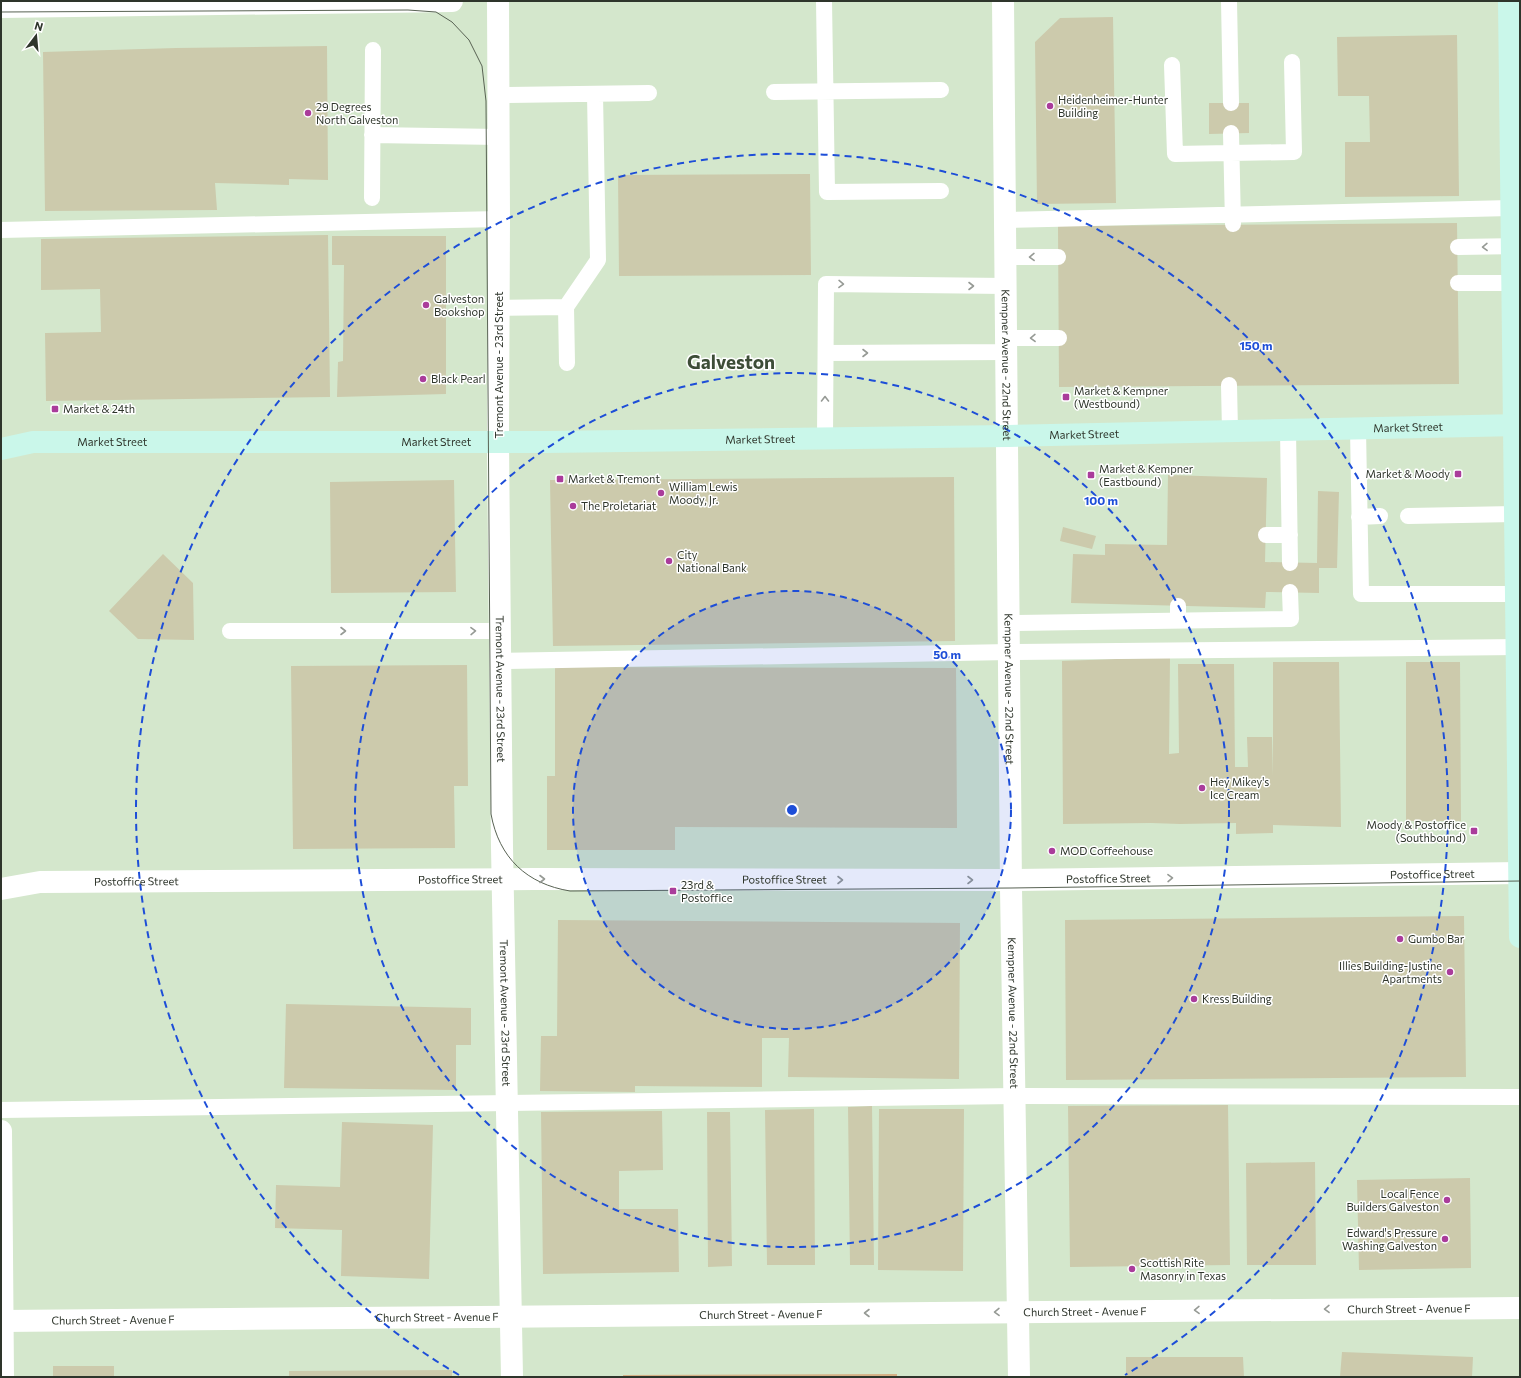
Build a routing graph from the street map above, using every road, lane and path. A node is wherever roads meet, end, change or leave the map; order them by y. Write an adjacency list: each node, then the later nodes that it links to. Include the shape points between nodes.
1 (452, 1): 7 (street)
2 (498, 1): 16 (street, Tremont Avenue - 23rd Street)
3 (824, 1): 13 (lane)
4 (1003, 1): 26 (street, Kempner Avenue - 22nd Street)
5 (1229, 1): 17 (lane)
6 (1509, 1): 24 (main road)
7 (1, 7)
8 (373, 50): 19 (lane)
9 (1292, 62): 21 (lane, via 1294,152)
10 (1172, 65): 21 (lane, via 1175,154)
11 (941, 90): 13 (lane)
12 (774, 92): 13 (lane)
13 (825, 92): 22 (lane, via 827,192)
14 (649, 93): 15 (lane)
15 (595, 94): 16 (lane); 36 (lane, via 598,260)
16 (499, 95): 20 (street, Tremont Avenue - 23rd Street)
17 (1231, 103)
18 (1231, 133): 21 (lane)
19 (372, 135): 20 (lane); 23 (lane)
20 (499, 137): 25 (street, Tremont Avenue - 23rd Street)
21 (1232, 153): 27 (lane)
22 (940, 191)
23 (372, 198)
24 (1512, 208): 27 (lane); 29 (main road)
25 (499, 219): 28 (lane); 37 (street, Tremont Avenue - 23rd Street)
26 (1005, 220): 27 (lane); 31 (street, Kempner Avenue - 22nd Street)
27 (1233, 220)
28 (1, 230)
29 (1516, 246): 30 (lane, one-way to 30); 33 (main road)
30 (1458, 247)
31 (1005, 257): 32 (lane, one-way to 31); 35 (street, Kempner Avenue - 22nd Street)
32 (1058, 257)
33 (1512, 282): 34 (lane); 38 (main road)
34 (1458, 283)
35 (1006, 286): 40 (street, Kempner Avenue - 22nd Street); 41 (lane, one-way to 35, via 826,284)
36 (566, 307): 37 (lane); 42 (lane)
37 (499, 308): 50 (street, Tremont Avenue - 23rd Street)
38 (1516, 329): 44 (main road)
39 (1059, 338): 40 (lane, one-way to 40)
40 (1007, 345): 41 (lane, one-way to 40); 48 (street, Kempner Avenue - 22nd Street)
41 (826, 353): 49 (lane, one-way to 41)
42 (567, 363)
43 (1229, 386): 47 (lane)
44 (1517, 425): 45 (main road, Market Street); 52 (main road)
45 (1358, 429): 46 (main road, Market Street); 53 (lane)
46 (1288, 430): 47 (main road, Market Street); 57 (lane)
47 (1230, 431): 48 (main road, Market Street)
48 (1008, 436): 49 (main road, Market Street); 61 (street, Kempner Avenue - 22nd Street)
49 (825, 438): 50 (main road, Market Street)
50 (498, 442): 51 (main road, Market Street, via 33,442); 63 (street, Tremont Avenue - 23rd Street)
51 (1, 449)
52 (1515, 514): 55 (lane); 60 (main road)
53 (1359, 516): 54 (lane); 60 (lane, via 1360,594)
54 (1380, 516)
55 (1408, 516)
56 (1266, 535): 57 (lane)
57 (1290, 535): 58 (lane)
58 (1290, 563)
59 (1290, 592): 61 (lane, via 1291,619 1178,613)
60 (1516, 594): 64 (main road)
61 (1010, 622): 65 (street, Kempner Avenue - 22nd Street)
62 (230, 631): 63 (lane, one-way to 63)
63 (500, 631): 66 (street, Tremont Avenue - 23rd Street)
64 (1518, 647): 65 (lane); 67 (main road)
65 (1010, 652): 66 (lane); 69 (street, Kempner Avenue - 22nd Street)
66 (501, 661): 68 (street, Tremont Avenue - 23rd Street)
67 (1520, 873): 69 (street, Postoffice Street, one-way to 67); 71 (main road)
68 (503, 880): 69 (street, Postoffice Street, one-way to 69); 70 (street, Postoffice Street, via 40,882); 74 (street, Tremont Avenue - 23rd Street)
69 (1012, 880): 72 (street, Kempner Avenue - 22nd Street)
70 (1, 889)
71 (1520, 937)
72 (1016, 1096): 73 (lane); 74 (lane); 78 (street, Kempner Avenue - 22nd Street)
73 (1520, 1097)
74 (507, 1103): 75 (lane); 79 (street, Tremont Avenue - 23rd Street)
75 (1, 1110)
76 (1, 1131): 80 (street)
77 (1520, 1308): 78 (street, Church Street - Avenue F, one-way to 78)
78 (1018, 1312): 79 (street, Church Street - Avenue F, one-way to 79); 83 (street, Kempner Avenue - 22nd Street)
79 (510, 1316): 80 (street, Church Street - Avenue F); 82 (street, Tremont Avenue - 23rd Street)
80 (2, 1320): 81 (street)
81 (3, 1377)
82 (512, 1377)
83 (1019, 1377)

